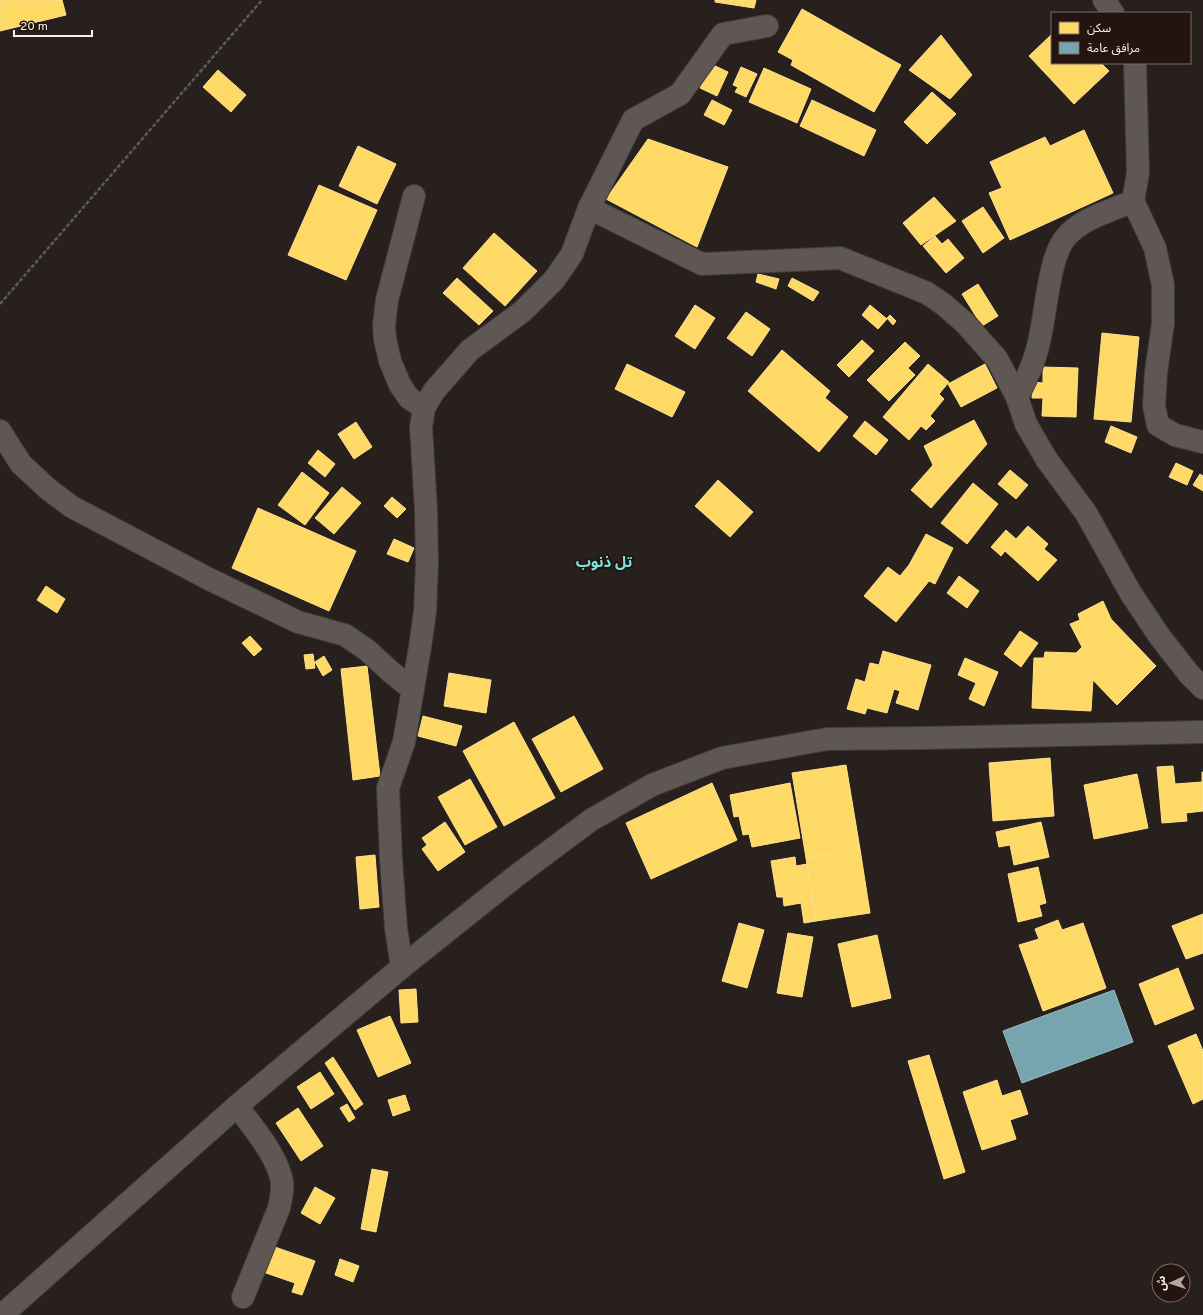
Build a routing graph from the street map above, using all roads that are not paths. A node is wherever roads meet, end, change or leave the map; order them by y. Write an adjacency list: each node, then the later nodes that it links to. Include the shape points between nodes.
1 (1104, 0): 2 (street)
2 (1112, 12)
3 (767, 26): 7 (street, via 723,34 680,94 633,120)
4 (1135, 64): 6 (street, via 1138,173)
5 (414, 196): 9 (street, via 387,300 384,325 390,361 400,385 409,398)
6 (1133, 202): 8 (street, via 1083,223 1066,237 1055,254 1039,344 1033,366); 11 (street, via 1155,248 1163,284 1163,324 1154,406 1158,425 1175,435)
7 (589, 208): 8 (street, via 702,264 840,258 927,293 965,323 997,359); 9 (street, via 572,254 554,280 523,311 470,350 434,391)
8 (1017, 397): 12 (street, via 1026,424 1047,460 1086,513 1130,592 1160,637)
9 (424, 408): 13 (street, via 420,427 427,564 425,612)
10 (0, 430): 13 (street, via 21,464 72,507 209,579 298,622 345,635 367,650)
11 (1203, 442)
12 (1203, 688)
13 (413, 690): 15 (street, via 404,742 388,788 396,928)
14 (1203, 732): 15 (street, via 827,739 722,758 652,785 591,820)
15 (402, 967): 16 (street)
16 (237, 1106): 17 (street, via 266,1145 282,1178 279,1208); 18 (street)
17 (243, 1297)
18 (2, 1315)

